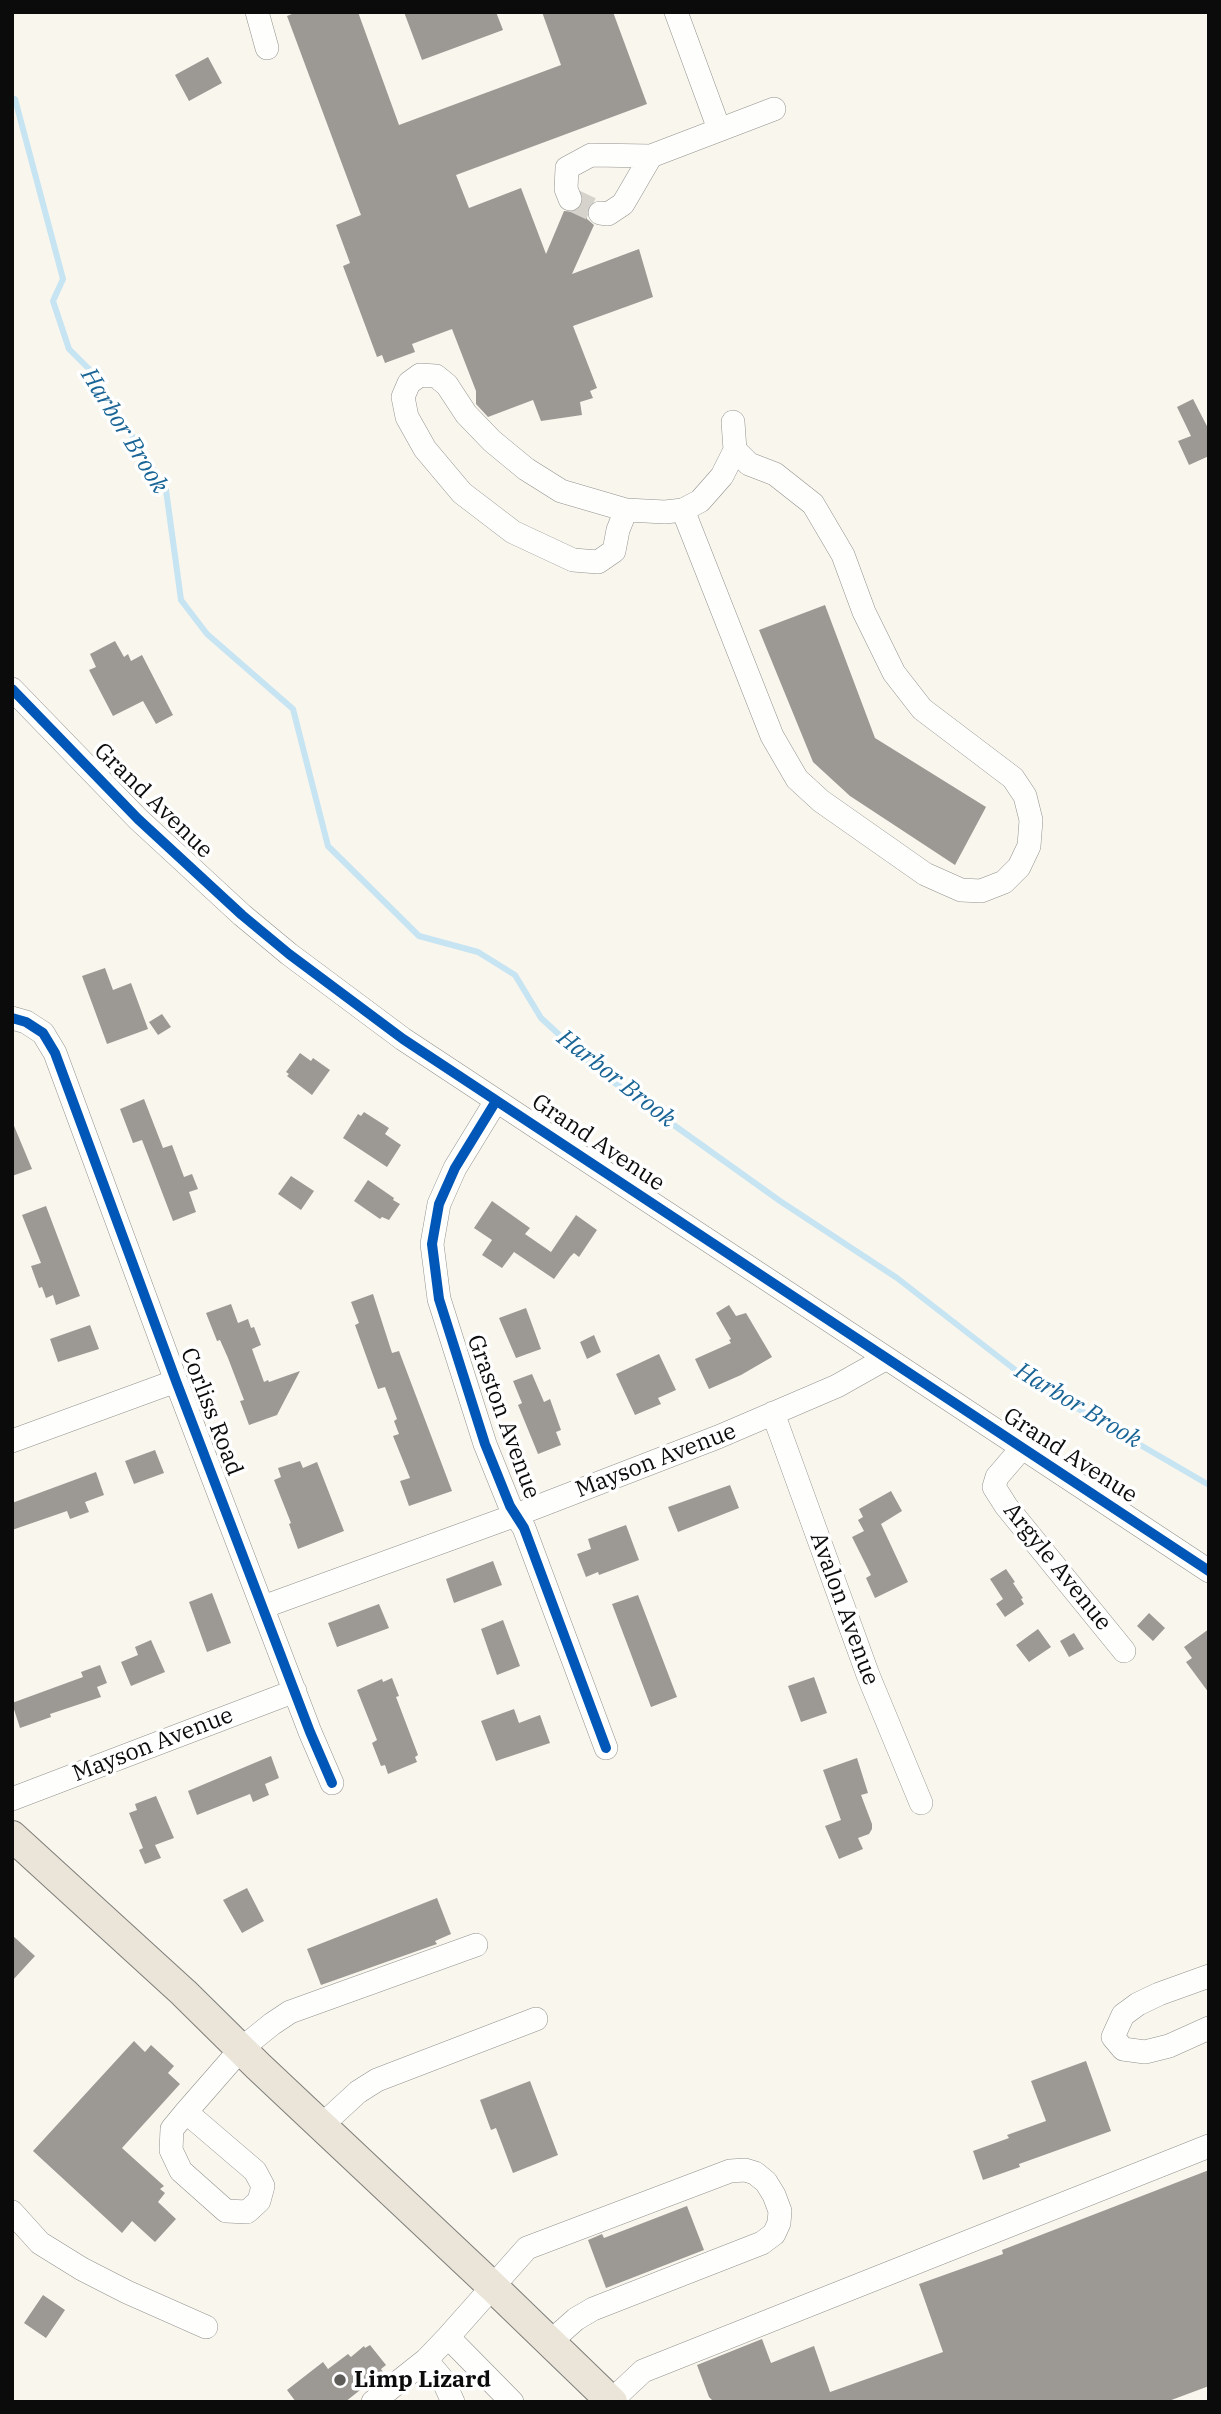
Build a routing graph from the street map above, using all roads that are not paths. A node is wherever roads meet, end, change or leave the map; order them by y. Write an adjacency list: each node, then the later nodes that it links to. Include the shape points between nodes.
1 (257, 12): 3 (street)
2 (676, 12): 5 (street)
3 (267, 48)
4 (774, 110): 5 (street)
5 (719, 129): 6 (street)
6 (651, 156): 7 (street, via 591,155 567,168); 8 (street, via 623,204 608,214)
7 (570, 199)
8 (600, 213)
9 (733, 422): 10 (street)
10 (735, 450): 12 (street, via 700,501); 12 (street, via 749,464 775,474 813,504 843,555 894,673 922,709 1013,778 1025,796 1031,820 1029,846 1019,867 1003,882 981,891 961,890 925,874 797,779 772,736)
11 (626, 510): 11 (street, via 561,491 526,469 475,423 436,376 420,375 409,383 403,397 407,417 425,449 463,494 513,532 573,560 598,562 614,551); 12 (street)
12 (683, 510)
13 (12, 689): 15 (street, Grand Avenue, via 138,818 242,915 403,1039)
14 (12, 1018): 17 (street, Corliss Road, via 43,1033 55,1053)
15 (496, 1101): 16 (street, Grand Avenue); 21 (street, Graston Avenue, via 455,1168 439,1204 432,1244 443,1312 485,1444)
16 (885, 1359): 18 (street, Mayson Avenue); 20 (street, Grand Avenue)
17 (176, 1381): 19 (street); 23 (street, Corliss Road)
18 (773, 1413): 21 (street, Mayson Avenue); 29 (street, Avalon Avenue, via 868,1675)
19 (12, 1441)
20 (1021, 1449): 22 (street, Grand Avenue); 24 (street, Argyle Avenue, via 997,1476 994,1487)
21 (516, 1515): 23 (street, Mayson Avenue); 26 (street, Graston Avenue)
22 (1209, 1571)
23 (263, 1607): 25 (street, Corliss Road)
24 (1124, 1651)
25 (295, 1691): 27 (street, Corliss Road); 28 (street, Mayson Avenue)
26 (606, 1748)
27 (332, 1783)
28 (12, 1799)
29 (921, 1803)
30 (12, 1836): 35 (main road)
31 (476, 1945): 35 (street, via 290,2012)
32 (1209, 1976): 34 (street, via 1138,2004 1123,2015 1113,2038 1123,2049 1145,2052)
33 (536, 2019): 37 (street, via 377,2080)
34 (1209, 2028)
35 (241, 2049): 36 (street); 37 (main road)
36 (186, 2112): 36 (street, via 172,2129 171,2150 181,2171 226,2211 247,2211 259,2201 264,2186 256,2171)
37 (321, 2126): 40 (main road)
38 (1209, 2146): 48 (street, via 643,2371)
39 (12, 2212): 41 (street, via 40,2243 82,2269)
40 (493, 2287): 42 (street); 43 (main road); 43 (street, via 527,2248 730,2171 755,2173 766,2182 780,2211 774,2234 762,2243 593,2309)
41 (206, 2327)
42 (449, 2337): 44 (street); 47 (street)
43 (550, 2342): 48 (main road)
44 (426, 2360): 45 (street); 46 (street, via 443,2379)
45 (373, 2402)
46 (453, 2402)
47 (512, 2402)
48 (612, 2402)

